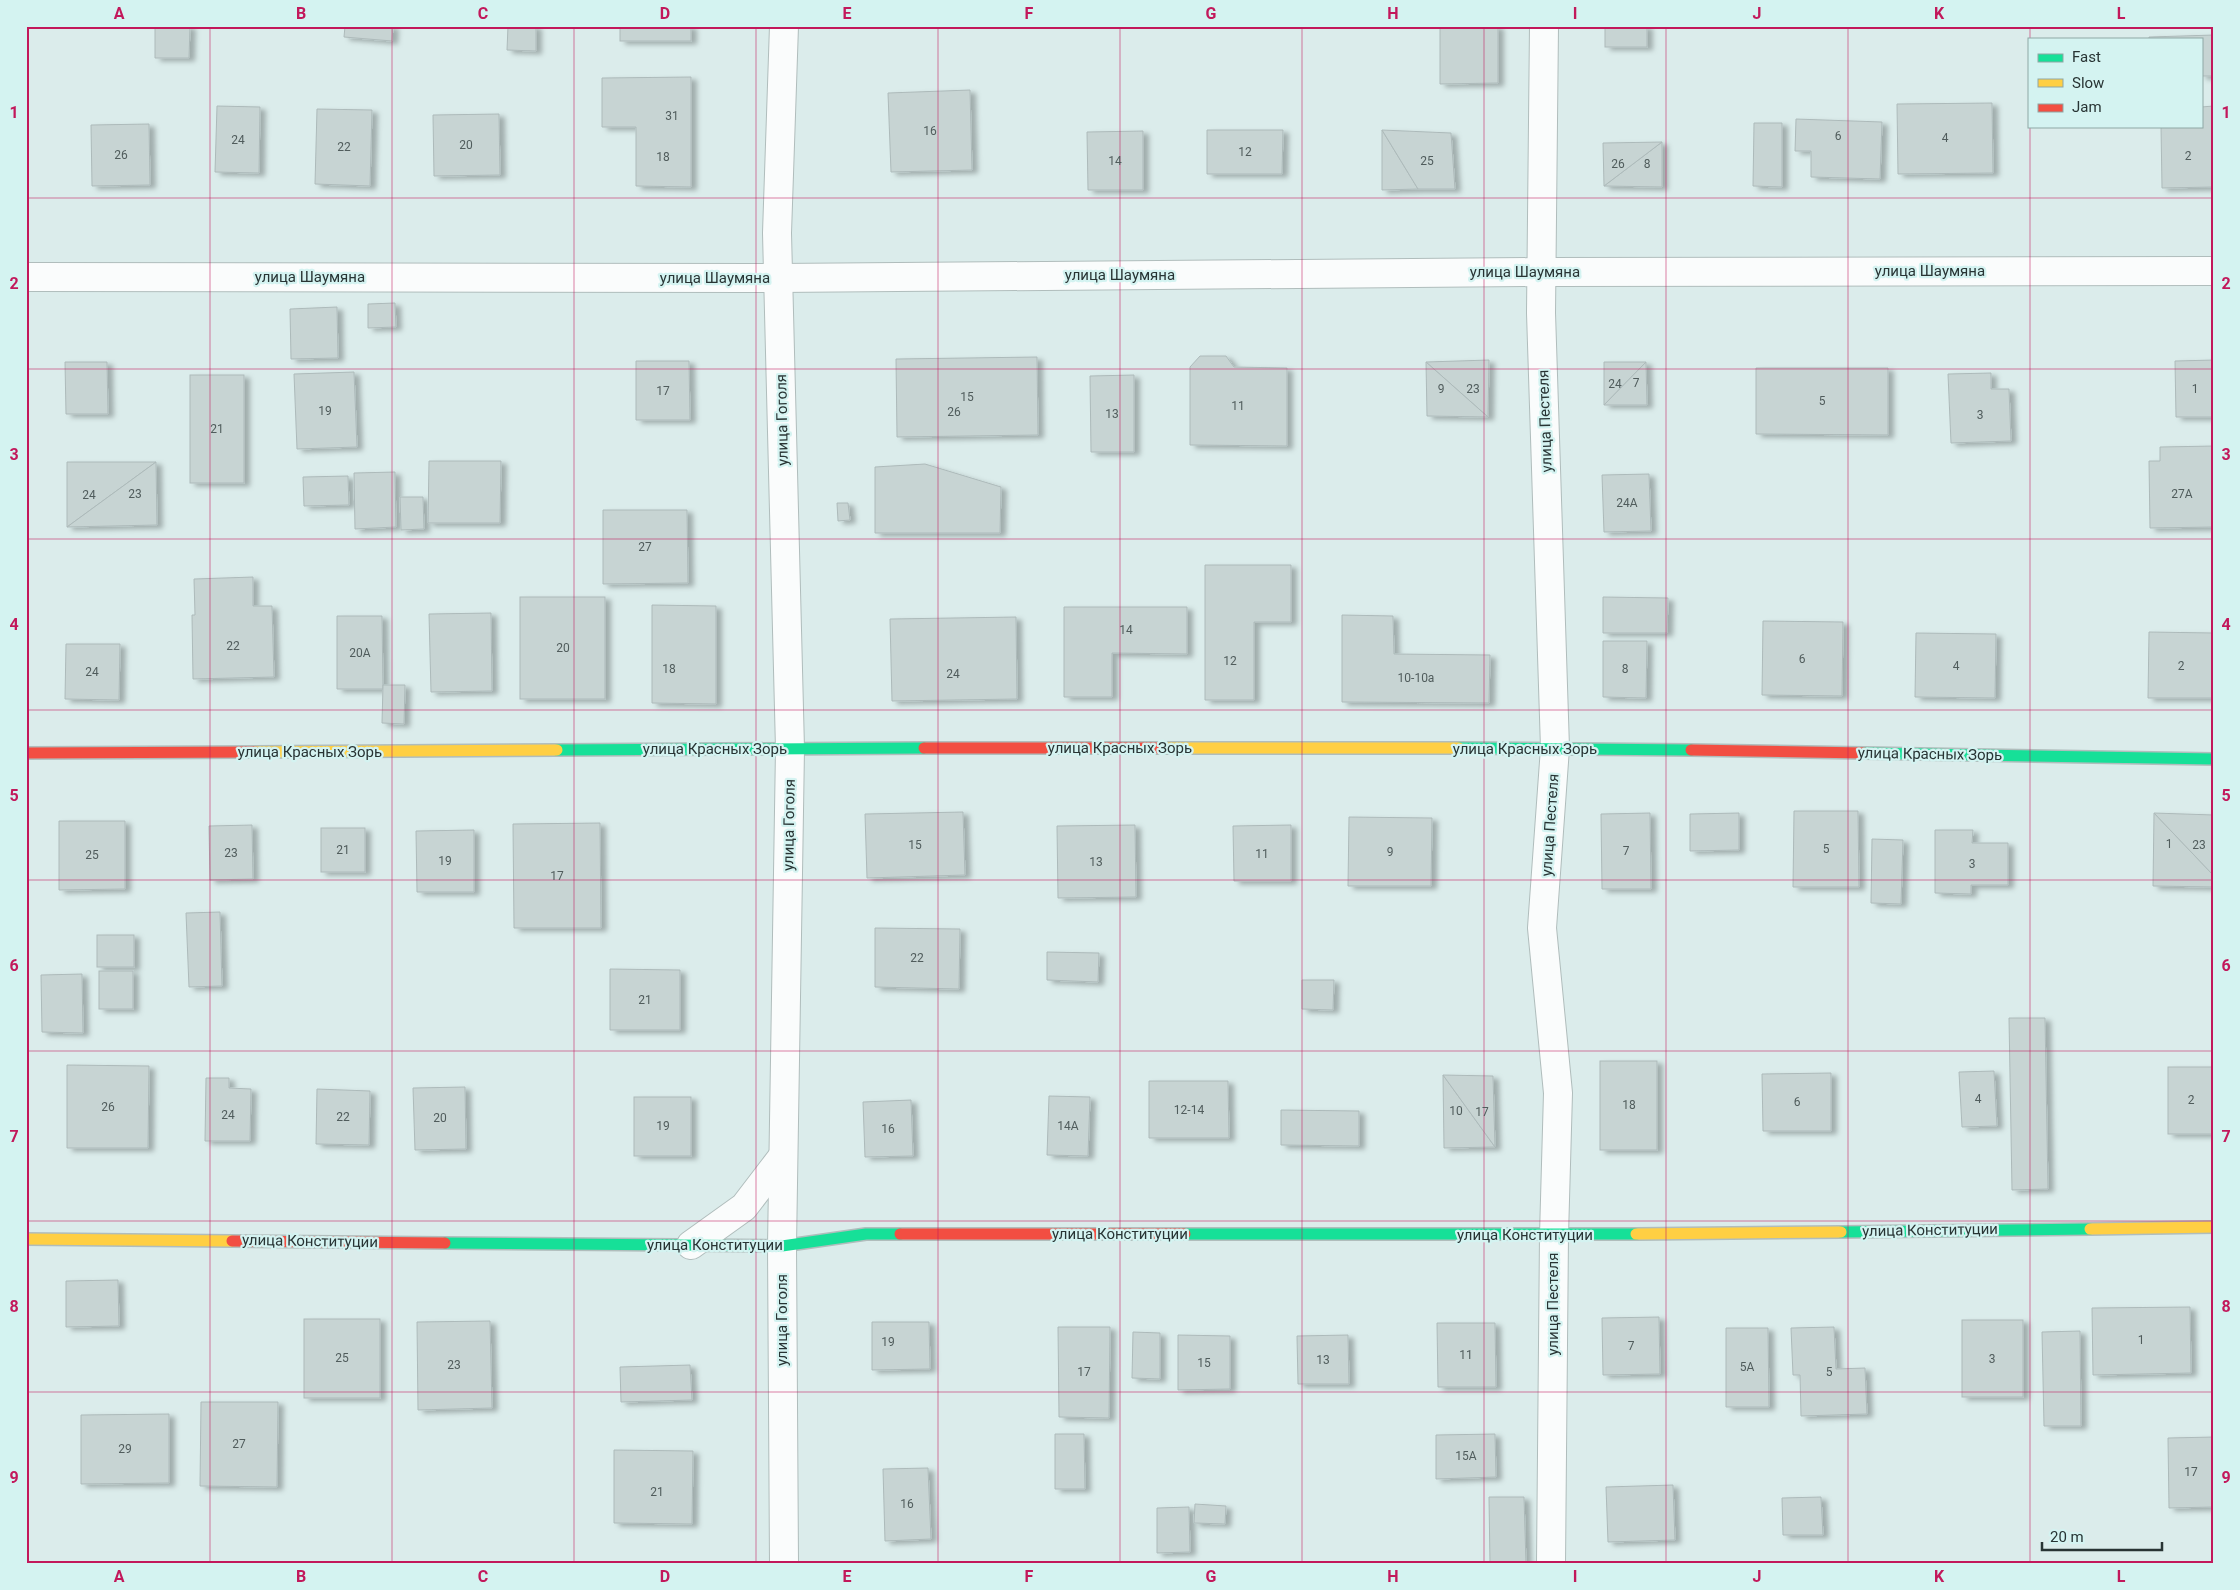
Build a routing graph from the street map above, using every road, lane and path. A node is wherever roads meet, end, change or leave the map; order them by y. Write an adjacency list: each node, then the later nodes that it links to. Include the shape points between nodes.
1 (784, 26): 6 (street, улица Гоголя)
2 (1544, 26): 4 (street, улица Пестеля)
3 (2214, 271): 4 (street, улица Шаумяна)
4 (1540, 272): 6 (street, улица Шаумяна); 7 (street, улица Пестеля)
5 (26, 277): 6 (street, улица Шаумяна)
6 (778, 278): 8 (street, улица Гоголя)
7 (1555, 748): 8 (street, улица Красных Зорь); 10 (street, улица Красных Зорь); 13 (street, улица Пестеля, via 1542,928 1558,1093)
8 (790, 749): 9 (street, улица Красных Зорь); 11 (street, улица Гоголя)
9 (26, 753)
10 (2214, 759)
11 (783, 1156): 15 (street, via 744,1207); 16 (street, улица Гоголя)
12 (2214, 1227): 13 (street, улица Конституции)
13 (1554, 1235): 16 (street, улица Конституции, via 866,1234); 18 (street, улица Пестеля)
14 (26, 1238): 15 (street, улица Конституции)
15 (691, 1245): 16 (street, улица Конституции)
16 (782, 1246): 17 (street, улица Гоголя)
17 (784, 1564)
18 (1551, 1564)

